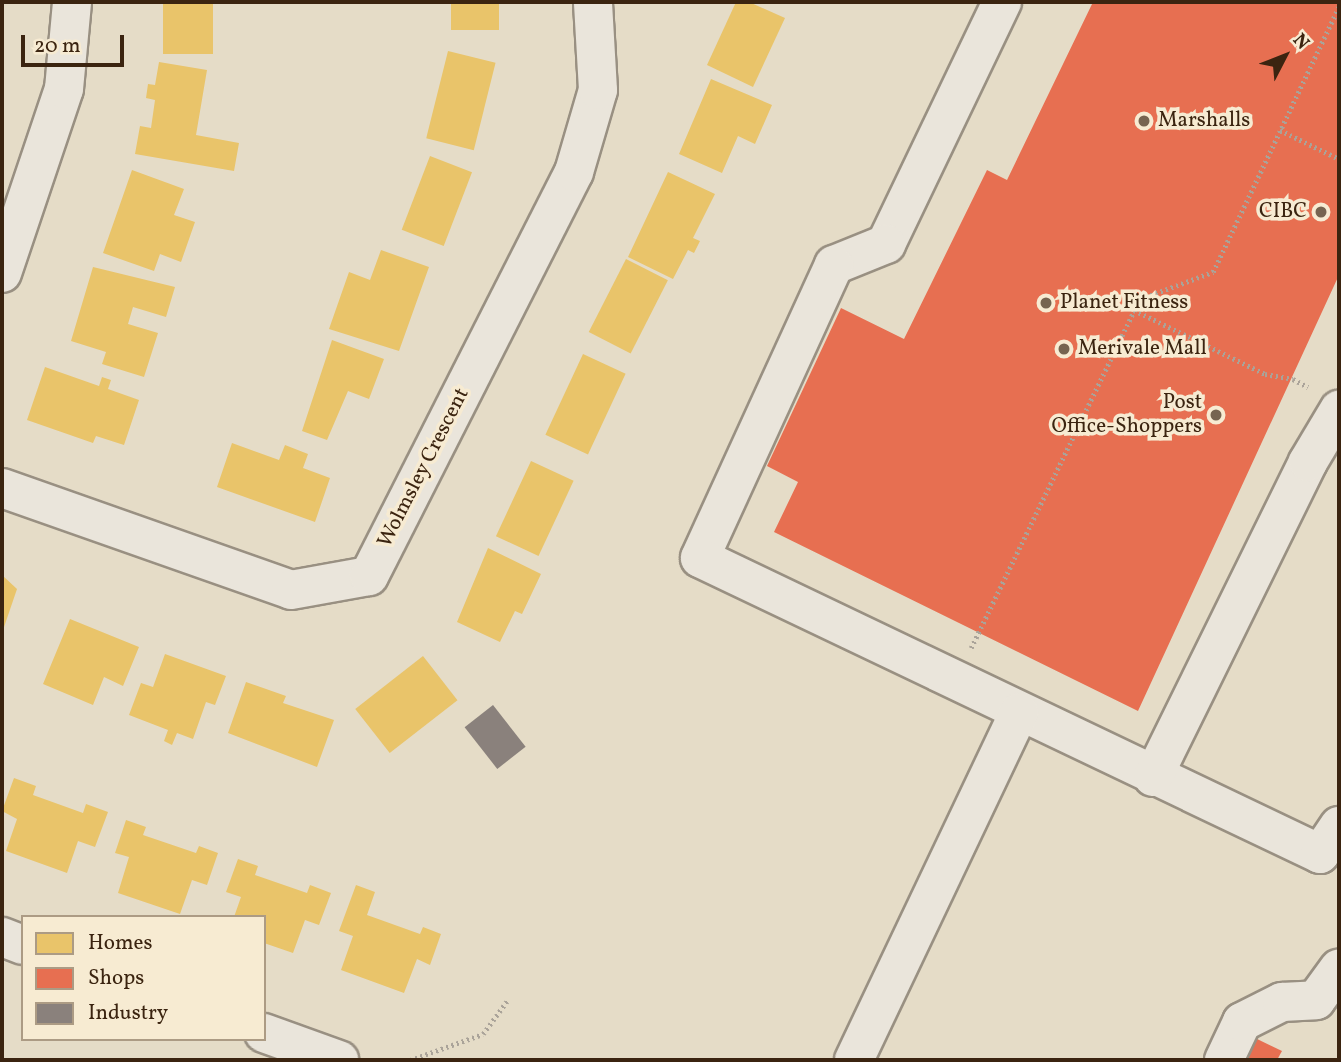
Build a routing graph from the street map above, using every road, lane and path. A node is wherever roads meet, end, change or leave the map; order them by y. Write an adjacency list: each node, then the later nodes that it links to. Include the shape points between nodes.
1 (72, 2): 7 (street, via 64,89)
2 (593, 2): 11 (street, Wolmsley Crescent, via 598,90 574,173 369,576 291,590)
3 (1002, 2): 13 (street, via 886,244 834,265 700,558)
4 (1339, 7): 5 (path)
5 (1280, 130): 6 (path); 8 (path, via 1213,272 1140,299)
6 (1339, 159)
7 (2, 273)
8 (1134, 310): 9 (path, via 1265,374); 12 (path)
9 (1308, 387)
10 (1339, 410): 14 (street, via 1308,462)
11 (2, 488)
12 (969, 652)
13 (1019, 712): 14 (street); 23 (street)
14 (1153, 777): 15 (street)
15 (1333, 847)
16 (2, 937): 17 (street)
17 (21, 944)
18 (1339, 968): 24 (street, via 1316,1000 1282,1002 1242,1022)
19 (506, 1001): 22 (path, via 484,1034)
20 (266, 1034): 21 (street)
21 (339, 1060)
22 (410, 1060)
23 (854, 1060)
24 (1224, 1060)

